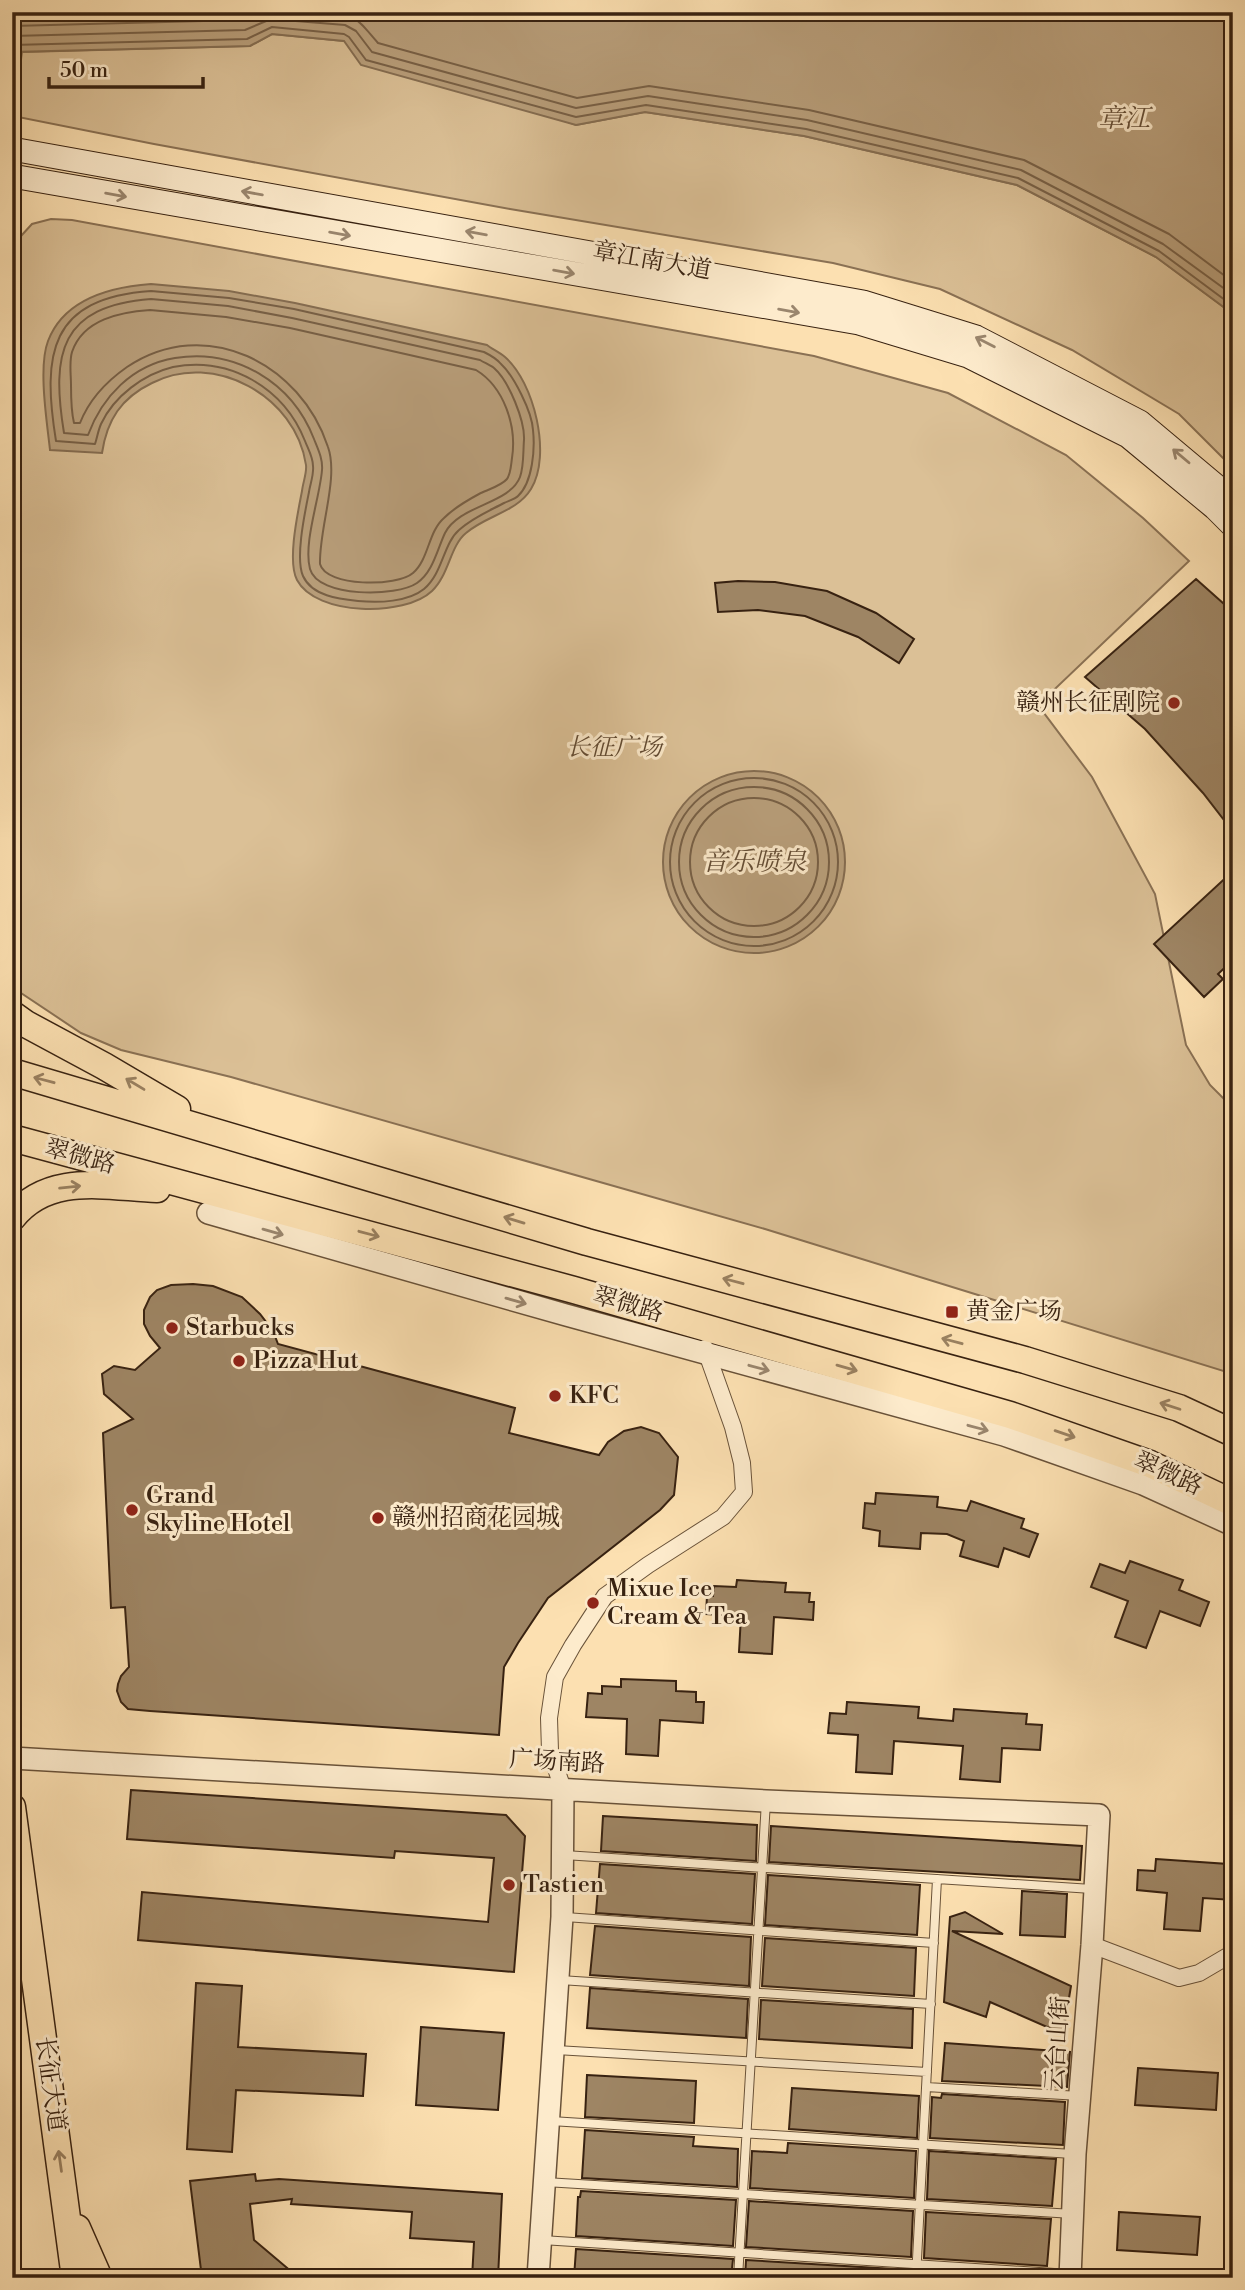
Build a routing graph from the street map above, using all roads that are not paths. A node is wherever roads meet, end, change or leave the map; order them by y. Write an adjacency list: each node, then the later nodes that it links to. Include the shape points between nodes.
1 (12, 149): 3 (main road, 章江南大道, one-way to 1, via 1140,422 976,337 863,302)
2 (12, 176): 4 (main road, 章江南大道, one-way to 4, via 859,323 968,356 1128,436)
3 (1233, 500)
4 (1233, 526)
5 (12, 1014): 7 (main road, one-way to 5)
6 (12, 1072): 7 (main road, 翠微路, one-way to 6)
7 (215, 1131): 13 (main road, 翠微路, one-way to 7, via 1179,1408 1025,1360 587,1242)
8 (12, 1138): 9 (main road, 翠微路)
9 (208, 1202): 10 (main road, one-way to 9, via 40,1193 68,1186); 11 (main road, 翠微路, one-way to 11); 12 (street, one-way to 12)
10 (12, 1218)
11 (699, 1325): 12 (street); 14 (main road, 翠微路, one-way to 14, via 1010,1415 1150,1464)
12 (706, 1353): 15 (street, one-way to 15, via 1004,1435 1143,1484); 17 (street, via 733,1427 744,1492 723,1517 605,1597 573,1645 555,1677 549,1718 550,1751)
13 (1233, 1433)
14 (1233, 1503)
15 (1233, 1525)
16 (12, 1758): 17 (street, 广场南路)
17 (563, 1789): 18 (street, 广场南路); 21 (street)
18 (766, 1801): 20 (street, 广场南路); 22 (lane)
19 (12, 1807): 45 (main road, 长征大道, one-way to 19)
20 (1099, 1815): 24 (street, 云台山街)
21 (562, 1855): 22 (lane); 25 (street)
22 (762, 1868): 23 (lane); 26 (lane)
23 (937, 1879): 24 (lane); 27 (lane)
24 (1095, 1889): 28 (street, 云台山街)
25 (562, 1917): 26 (lane); 30 (street)
26 (758, 1931): 27 (lane); 31 (lane)
27 (934, 1943): 32 (lane)
28 (1092, 1945): 29 (street, via 1179,1978 1199,1973); 37 (street, 云台山街)
29 (1233, 1953)
30 (557, 1980): 31 (lane); 33 (street)
31 (755, 1993): 32 (lane); 34 (lane)
32 (930, 2004): 35 (lane)
33 (553, 2050): 34 (lane); 38 (street)
34 (751, 2062): 35 (lane); 39 (lane)
35 (927, 2071): 36 (lane)
36 (926, 2087): 37 (lane); 40 (lane)
37 (1081, 2096): 41 (street, 云台山街)
38 (548, 2121): 39 (lane); 42 (street)
39 (747, 2133): 40 (lane); 43 (lane)
40 (923, 2145): 41 (lane); 44 (lane)
41 (1075, 2154): 46 (street, 云台山街)
42 (545, 2182): 43 (lane); 47 (street)
43 (743, 2194): 44 (lane); 48 (lane)
44 (920, 2204): 46 (lane); 49 (lane)
45 (66, 2205): 51 (main road, 长征大道); 52 (main road)
46 (1073, 2214): 50 (street, 云台山街)
47 (541, 2240): 48 (lane); 53 (street)
48 (740, 2253): 49 (lane); 54 (lane)
49 (916, 2264): 50 (lane); 55 (lane)
50 (1070, 2276)
51 (75, 2278)
52 (99, 2278)
53 (538, 2278)
54 (738, 2278)
55 (916, 2278)

